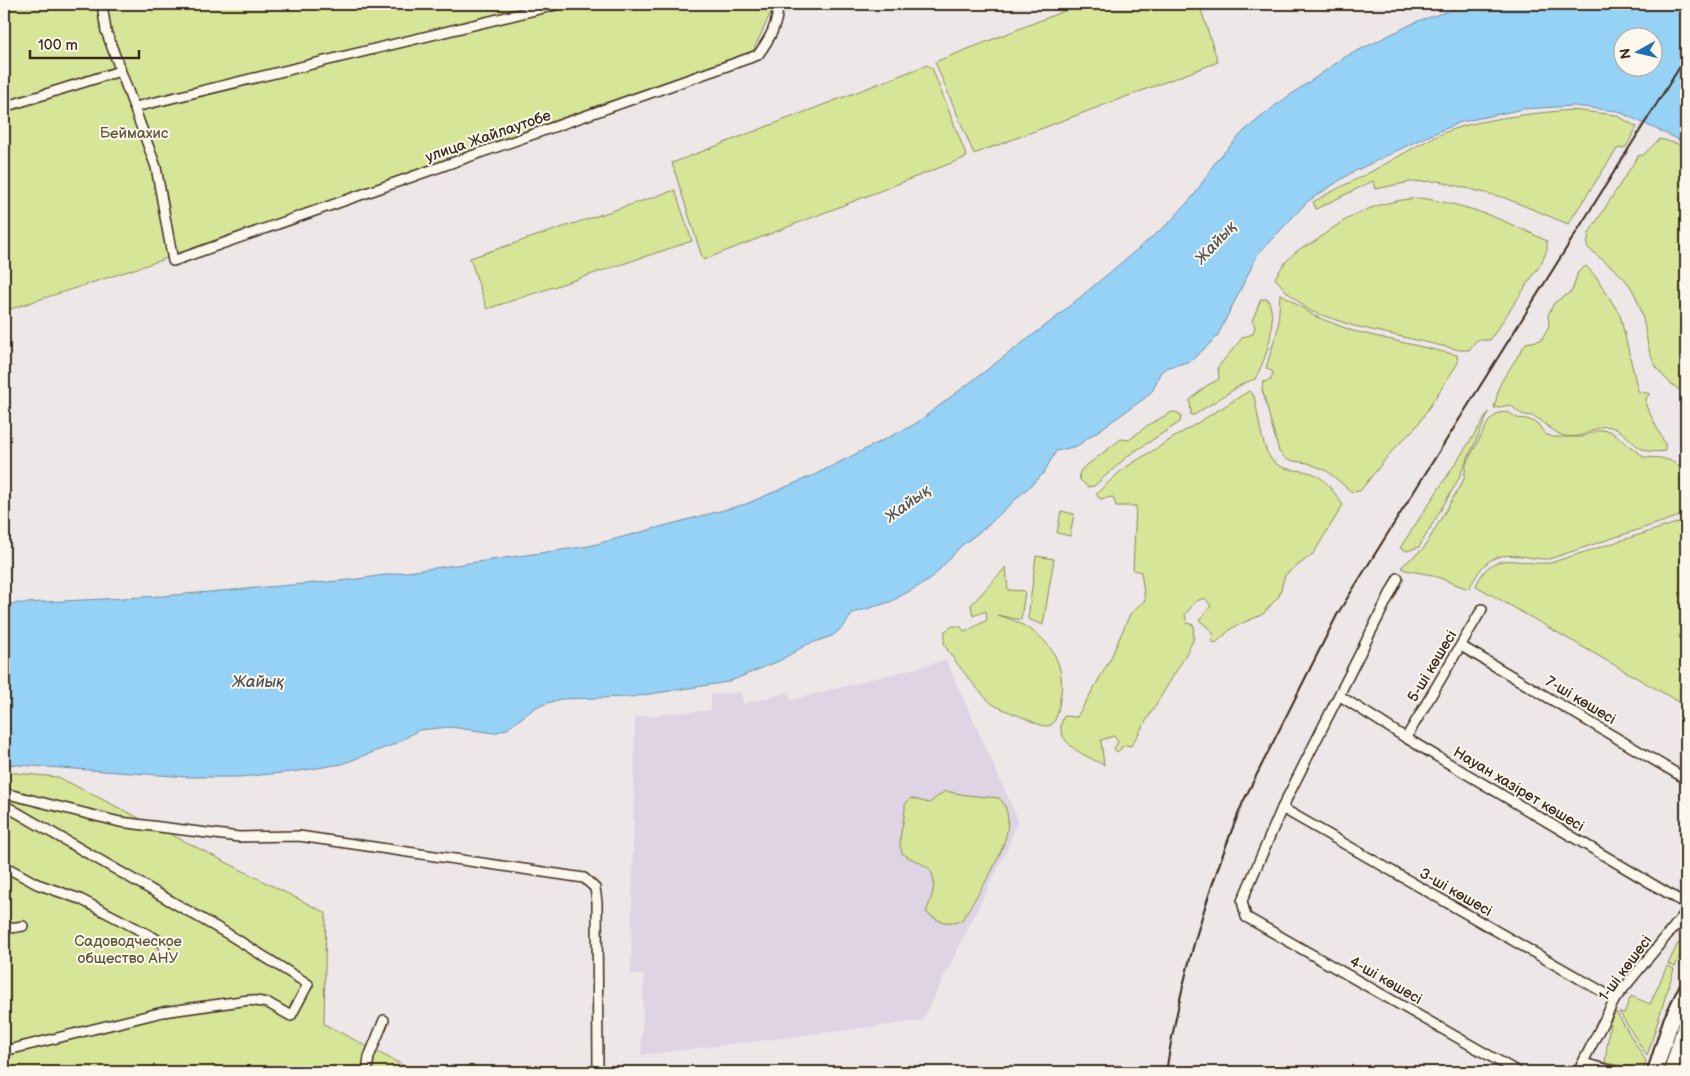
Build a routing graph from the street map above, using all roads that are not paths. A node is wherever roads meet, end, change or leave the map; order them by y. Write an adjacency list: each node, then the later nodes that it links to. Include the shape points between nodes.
1 (102, 4): 4 (street, via 106,31)
2 (560, 4): 6 (street)
3 (778, 4): 6 (street, улица Жайлаутобе, via 772,35 758,55 173,261 156,167)
4 (120, 71): 5 (street); 6 (street)
5 (4, 107)
6 (135, 107)
7 (1398, 578): 10 (street)
8 (1482, 609): 9 (street, 5-шi көшесі)
9 (1461, 646): 11 (street, 5-шi көшесі); 12 (street, 7-шi көшесі)
10 (1340, 696): 11 (street, Науан хазірет көшесі); 15 (street)
11 (1406, 738): 17 (street, Науан хазірет көшесі)
12 (1686, 779)
13 (4, 793): 31 (street, via 120,822 239,837 299,836 584,878 595,888 598,902)
14 (4, 805): 28 (street, via 308,984 291,1016 268,1003 250,1000 162,1012)
15 (1282, 808): 25 (street, 3-шi көшесі); 32 (street, 4-шi көшесі, via 1242,901 1246,917)
16 (4, 866): 23 (street, via 37,884 80,899 153,937 163,944)
17 (1686, 904)
18 (1686, 912): 19 (street, 1-шi көшесі)
19 (1677, 923): 22 (street); 25 (street, 1-шi көшесі)
20 (23, 926): 21 (street)
21 (4, 929)
22 (1686, 931)
23 (166, 953)
24 (1686, 990): 35 (highway)
25 (1615, 999): 29 (street, 1-шi көшесі)
26 (384, 1020): 30 (street, via 369,1057)
27 (1686, 1022): 36 (highway)
28 (4, 1051)
29 (1583, 1063): 33 (street, 1-шi көшесі); 34 (street)
30 (367, 1072)
31 (598, 1072)
32 (1518, 1072)
33 (1578, 1072)
34 (1617, 1072)
35 (1655, 1072)
36 (1671, 1072)

